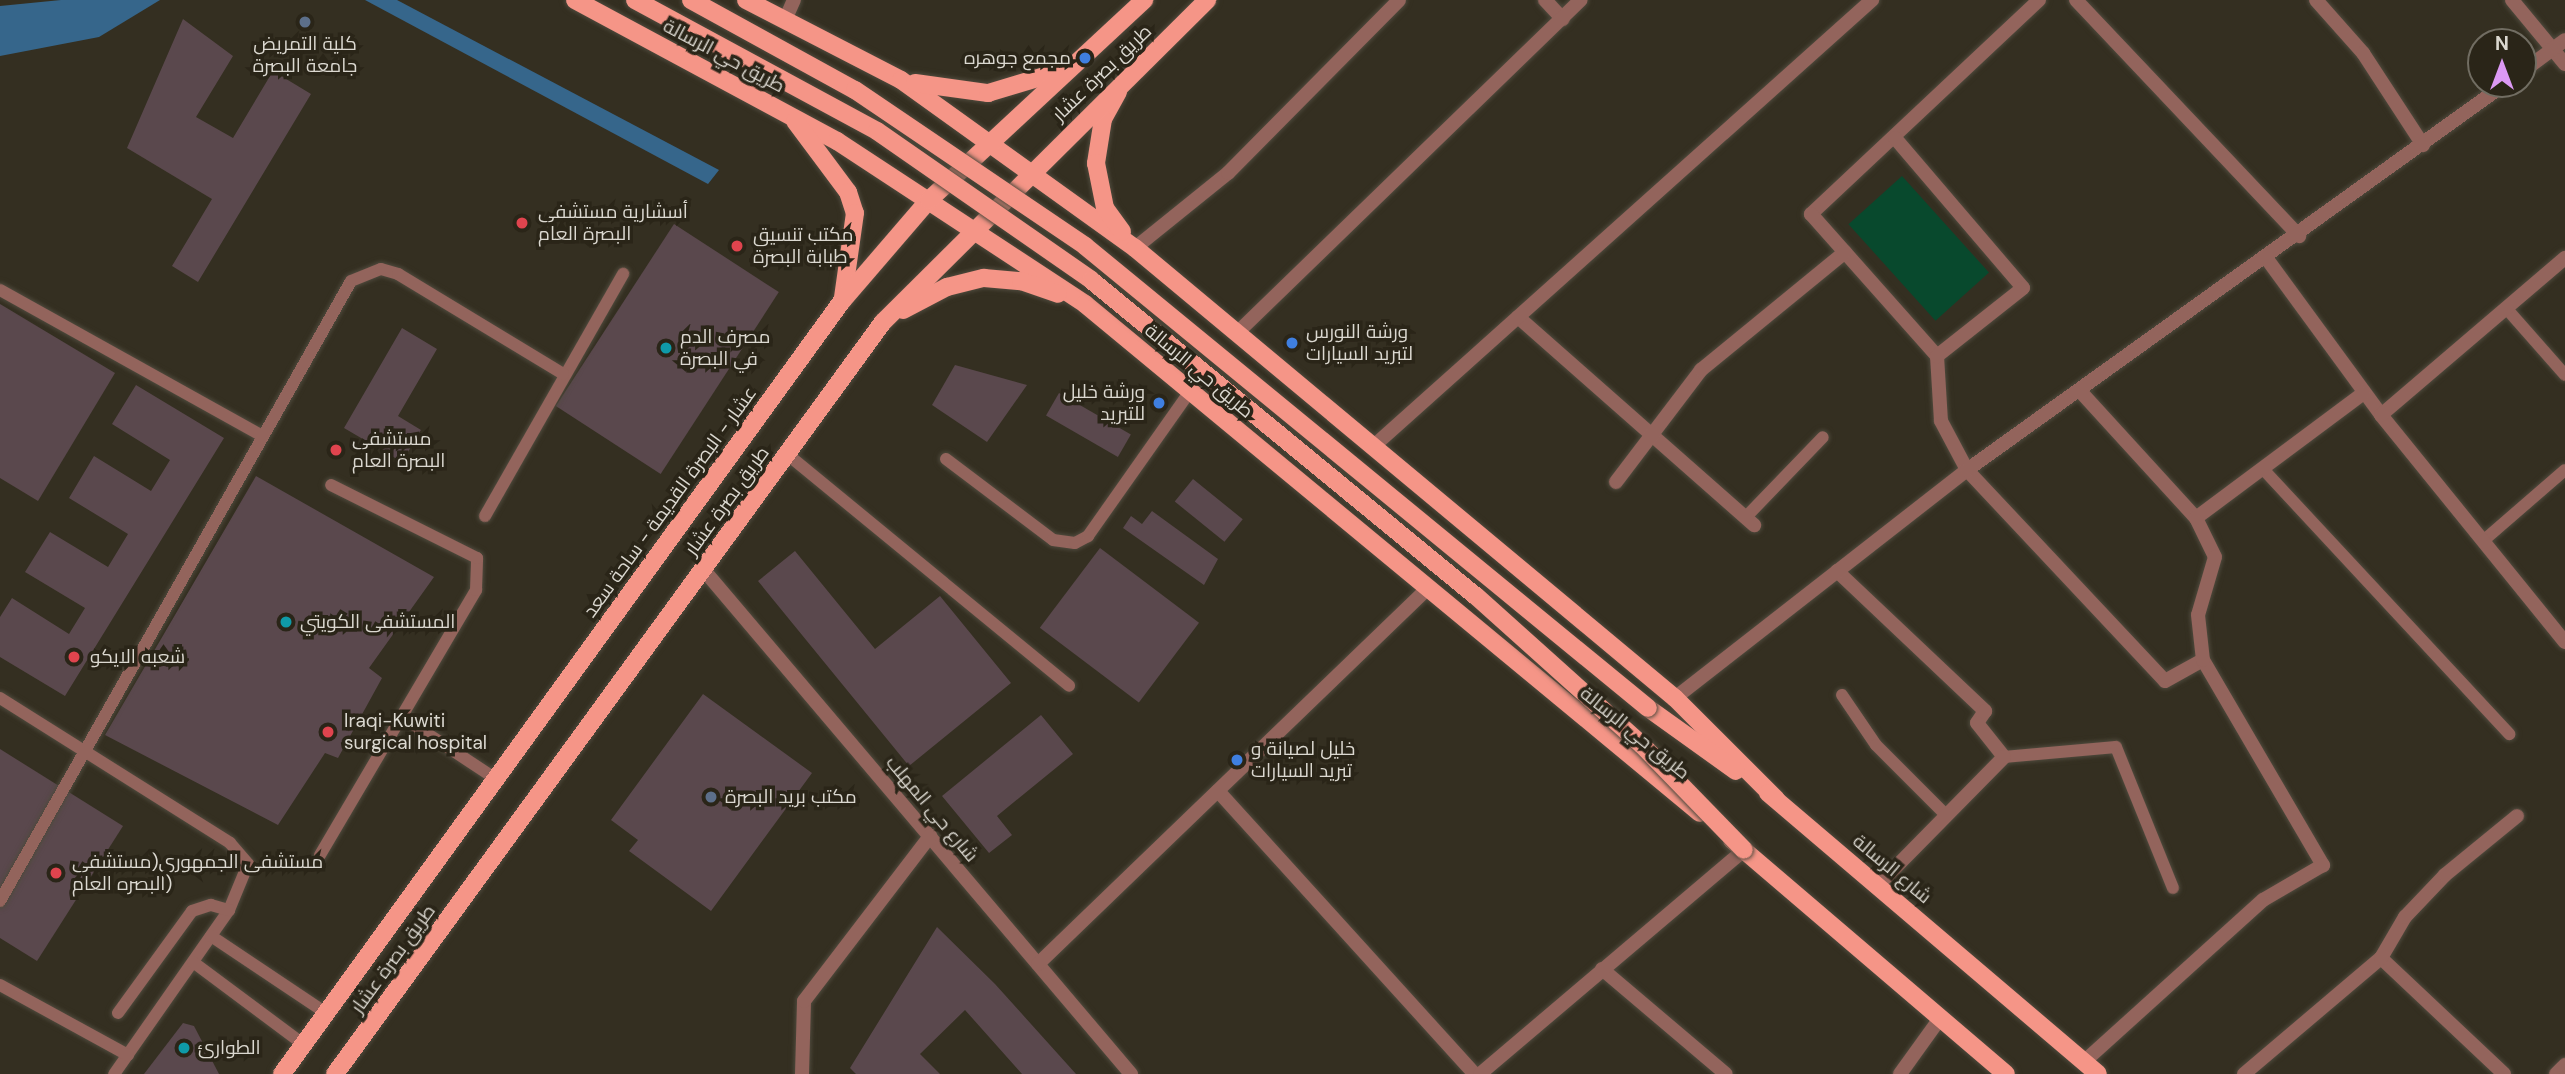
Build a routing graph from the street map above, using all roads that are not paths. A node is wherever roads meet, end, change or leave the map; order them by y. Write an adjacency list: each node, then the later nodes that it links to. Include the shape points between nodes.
1 (575, 0): 26 (main road, طريق حي الرسالة)
2 (635, 0): 88 (main road, طريق حي الرسالة, bridge, via 877,131 1091,280 1476,596 1642,745)
3 (691, 0): 77 (main road, طريق حي الرسالة, bridge, via 866,97 1085,246)
4 (746, 0): 17 (main road)
5 (794, 0): 17 (street)
6 (1144, 0): 22 (main road, عشار - البصرة القديمة - ساحة سعد)
7 (1208, 0): 23 (main road, طريق بصرة عشار)
8 (1399, 0): 34 (street, via 1228,173)
9 (1545, 0): 16 (street)
10 (1581, 0): 16 (street)
11 (1872, 0): 43 (street)
12 (2039, 0): 27 (street)
13 (2076, 0): 33 (street)
14 (2316, 0): 29 (street, via 2363,53)
15 (2512, 0): 19 (street)
16 (1563, 19): 45 (street)
17 (785, 20): 24 (main road)
18 (2565, 40): 19 (street)
19 (2553, 49): 20 (street); 21 (street)
20 (2537, 61)
21 (2565, 64)
22 (1073, 66): 24 (main road, via 988,93); 28 (main road, عشار - البصرة القديمة - ساحة سعد)
23 (1127, 76): 30 (main road, طريق بصرة عشار); 34 (main road, via 1103,119 1097,172 1105,208)
24 (901, 80): 28 (main road)
25 (2486, 98): 29 (street)
26 (790, 116): 31 (main road, طريق حي الرسالة); 40 (main road, via 848,192 855,213)
27 (1895, 138): 35 (street, via 1811,214); 46 (street, via 2023,288)
28 (989, 142): 30 (main road); 31 (main road, عشار - البصرة القديمة - ساحة سعد)
29 (2423, 145): 33 (street)
30 (1032, 172): 32 (main road, طريق بصرة عشار); 34 (main road)
31 (929, 200): 32 (main road, طريق حي الرسالة); 40 (main road, عشار - البصرة القديمة - ساحة سعد)
32 (974, 229): 41 (main road, طريق حي الرسالة); 44 (main road, طريق بصرة عشار)
33 (2299, 236): 37 (street)
34 (1135, 248): 45 (main road)
35 (1845, 252): 46 (street); 54 (street, via 1701,370)
36 (2565, 258): 42 (street)
37 (2267, 259): 50 (street); 51 (street)
38 (623, 274): 47 (lane)
39 (0, 289): 53 (lane)
40 (842, 301): 82 (main road, عشار - البصرة القديمة - ساحة سعد)
41 (1084, 304): 44 (main road, via 1021,281 984,278 947,286); 49 (main road, طريق حي الرسالة)
42 (2506, 308): 48 (lane); 52 (street)
43 (1518, 317): 54 (street); 56 (street)
44 (883, 323): 57 (main road, طريق بصرة عشار)
45 (1238, 331): 56 (main road)
46 (1937, 356): 60 (street, via 1941,421)
47 (563, 374): 53 (lane, via 398,274 363,271); 64 (lane)
48 (2565, 375)
49 (1191, 390): 58 (lane, via 1088,536 1075,543 1053,540); 70 (main road, طريق حي الرسالة)
50 (2080, 391): 60 (street); 65 (street)
51 (2364, 393): 52 (street); 59 (street)
52 (2381, 415): 67 (street)
53 (260, 435): 80 (lane)
54 (1651, 435): 62 (street); 66 (street)
55 (1823, 437): 66 (lane)
56 (1376, 444): 76 (main road)
57 (787, 454): 68 (main road, طريق بصرة عشار); 73 (lane)
58 (946, 459)
59 (2263, 468): 65 (street); 79 (lane)
60 (1967, 470): 69 (street); 72 (street, via 2165,681)
61 (2565, 470): 67 (lane)
62 (1616, 482)
63 (331, 485): 78 (lane, via 477,558 476,590)
64 (485, 516)
65 (2196, 518): 72 (street, via 2215,557 2197,615)
66 (1749, 522)
67 (2483, 541): 71 (street)
68 (703, 569): 87 (street, شارع حي المهلب); 109 (main road, طريق بصرة عشار)
69 (1837, 571): 76 (street); 81 (street, via 1985,711 1977,723)
70 (1427, 589): 83 (street); 88 (main road, طريق حي الرسالة)
71 (2565, 642)
72 (2203, 660): 106 (street, via 2323,865 2263,900)
73 (1069, 686)
74 (1842, 695): 85 (lane, via 1876,745)
75 (0, 698): 80 (lane)
76 (1675, 698): 84 (main road)
77 (1648, 709): 84 (main road, شارع الرسالة)
78 (402, 717): 82 (lane); 89 (lane)
79 (2509, 734)
80 (82, 746): 92 (lane); 93 (lane, via 241,851 248,873)
81 (2004, 757): 85 (street); 91 (lane, via 2116,747)
82 (496, 779): 101 (main road, عشار - البصرة القديمة - ساحة سعد)
83 (1218, 791): 97 (street); 112 (street)
84 (1776, 799): 90 (main road, شارع الرسالة)
85 (1947, 816): 90 (street)
86 (2517, 816): 95 (street, via 2445,875 2405,917)
87 (930, 836): 97 (street, شارع حي المهلب); 110 (street, via 804,1000)
88 (1744, 850): 98 (street); 102 (main road, طريق حي الرسالة)
89 (320, 855)
90 (1879, 884): 106 (main road, شارع الرسالة)
91 (2173, 888)
92 (0, 901)
93 (229, 910): 94 (lane); 100 (lane, via 211,905 192,911)
94 (211, 936): 96 (lane); 101 (lane)
95 (2381, 958): 116 (street); 117 (street)
96 (193, 962): 103 (lane); 104 (lane)
97 (1038, 964): 111 (street, شارع حي المهلب)
98 (1602, 969): 112 (street); 113 (street)
99 (0, 985): 104 (lane)
100 (118, 1013)
101 (326, 1013): 103 (main road, عشار - البصرة القديمة - ساحة سعد)
102 (1941, 1017): 114 (street); 115 (main road, طريق حي الرسالة)
103 (303, 1044): 108 (main road, عشار - البصرة القديمة - ساحة سعد)
104 (128, 1055): 107 (lane)
105 (2565, 1065): 118 (street)
106 (2091, 1068)
107 (114, 1074)
108 (282, 1074)
109 (335, 1074)
110 (802, 1074)
111 (1131, 1074)
112 (1478, 1074)
113 (1726, 1074)
114 (1900, 1074)
115 (2006, 1074)
116 (2244, 1074)
117 (2504, 1074)
118 (2556, 1074)

